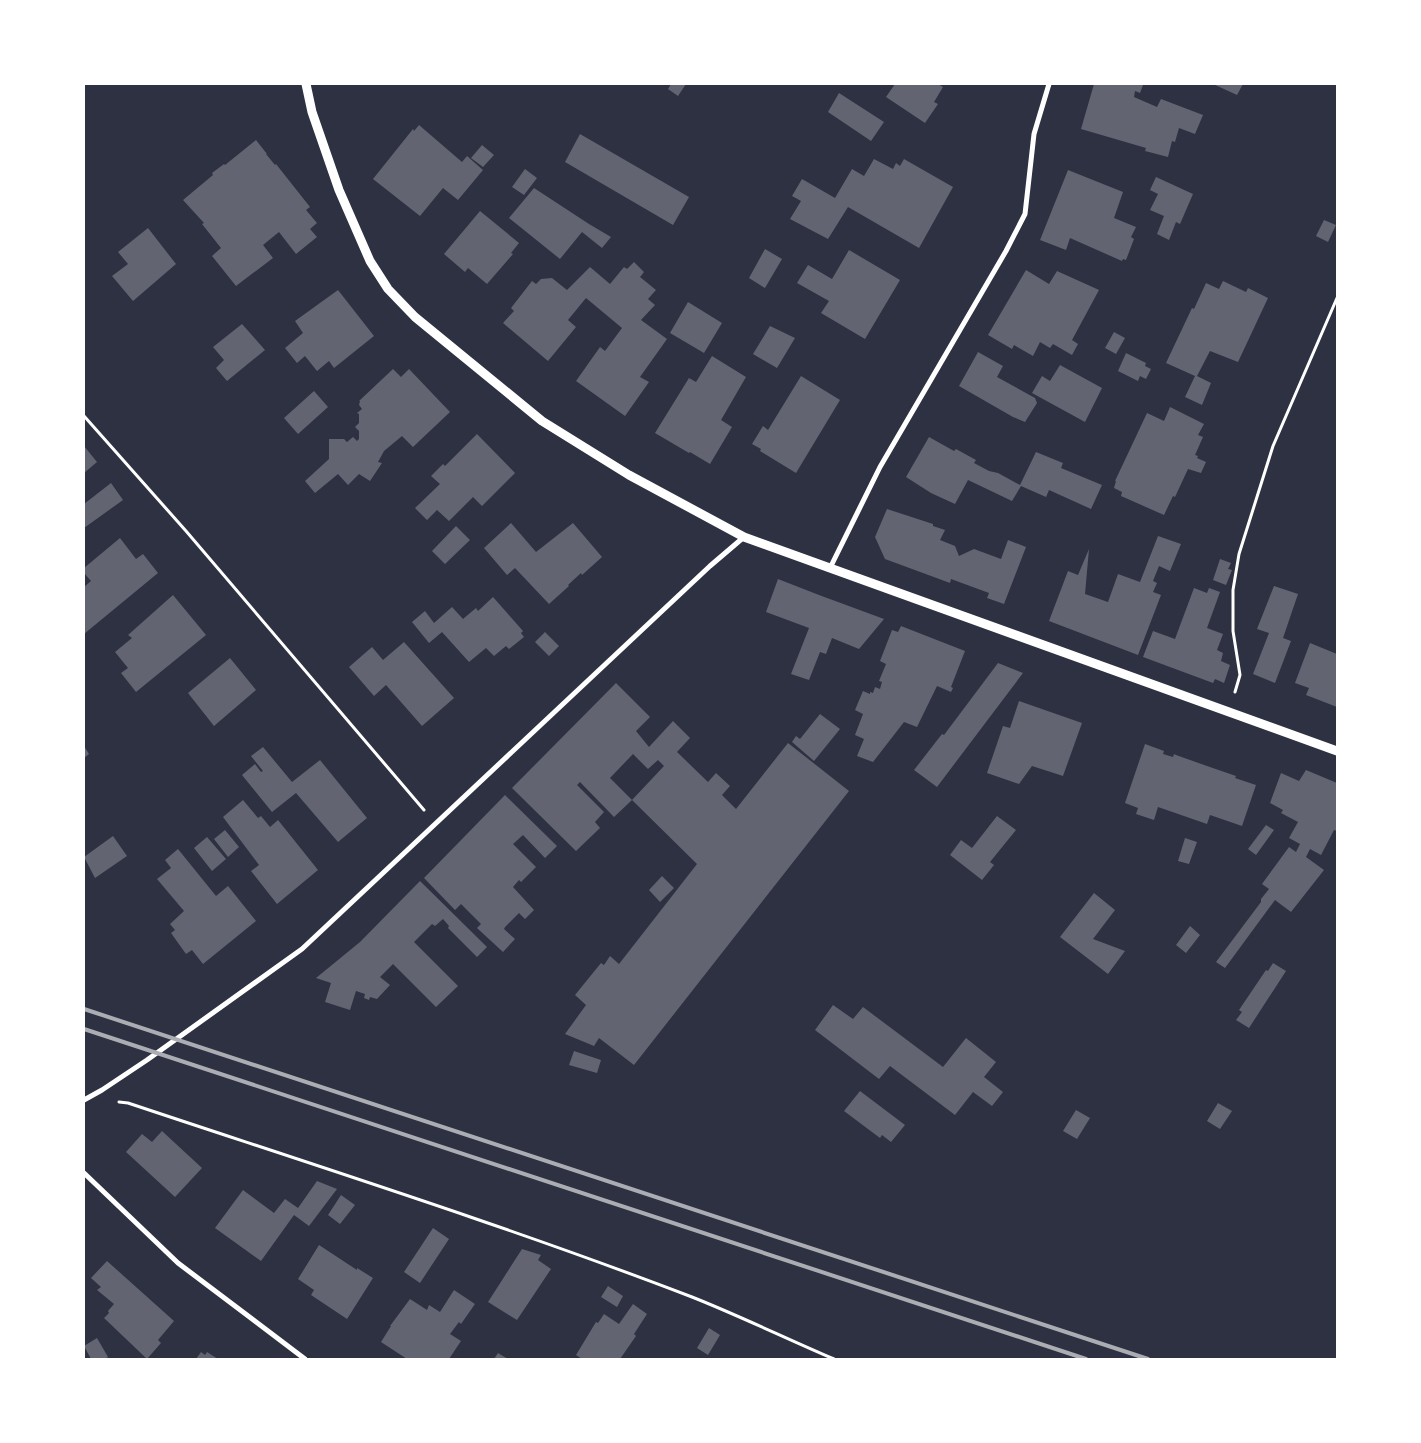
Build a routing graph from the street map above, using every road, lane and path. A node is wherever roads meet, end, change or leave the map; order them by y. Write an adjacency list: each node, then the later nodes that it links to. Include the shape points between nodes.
1 (306, 84): 5 (street, via 312,112 339,190 370,261 388,289 415,317 542,421 629,475)
2 (1049, 84): 6 (street, via 1034,134 1025,214 880,467)
3 (1337, 298): 7 (path, via 1272,446 1240,554 1233,590 1240,675)
4 (84, 416): 9 (path, via 193,538)
5 (744, 537): 6 (street); 9 (street)
6 (830, 568): 7 (street)
7 (1228, 712): 8 (street)
8 (1337, 752)
9 (436, 824): 10 (street, via 302,949 147,1060)
10 (85, 1099): 13 (path, via 128,1103 546,1243 694,1298)
11 (84, 1173): 12 (street, via 178,1262)
12 (305, 1359)
13 (834, 1359)

